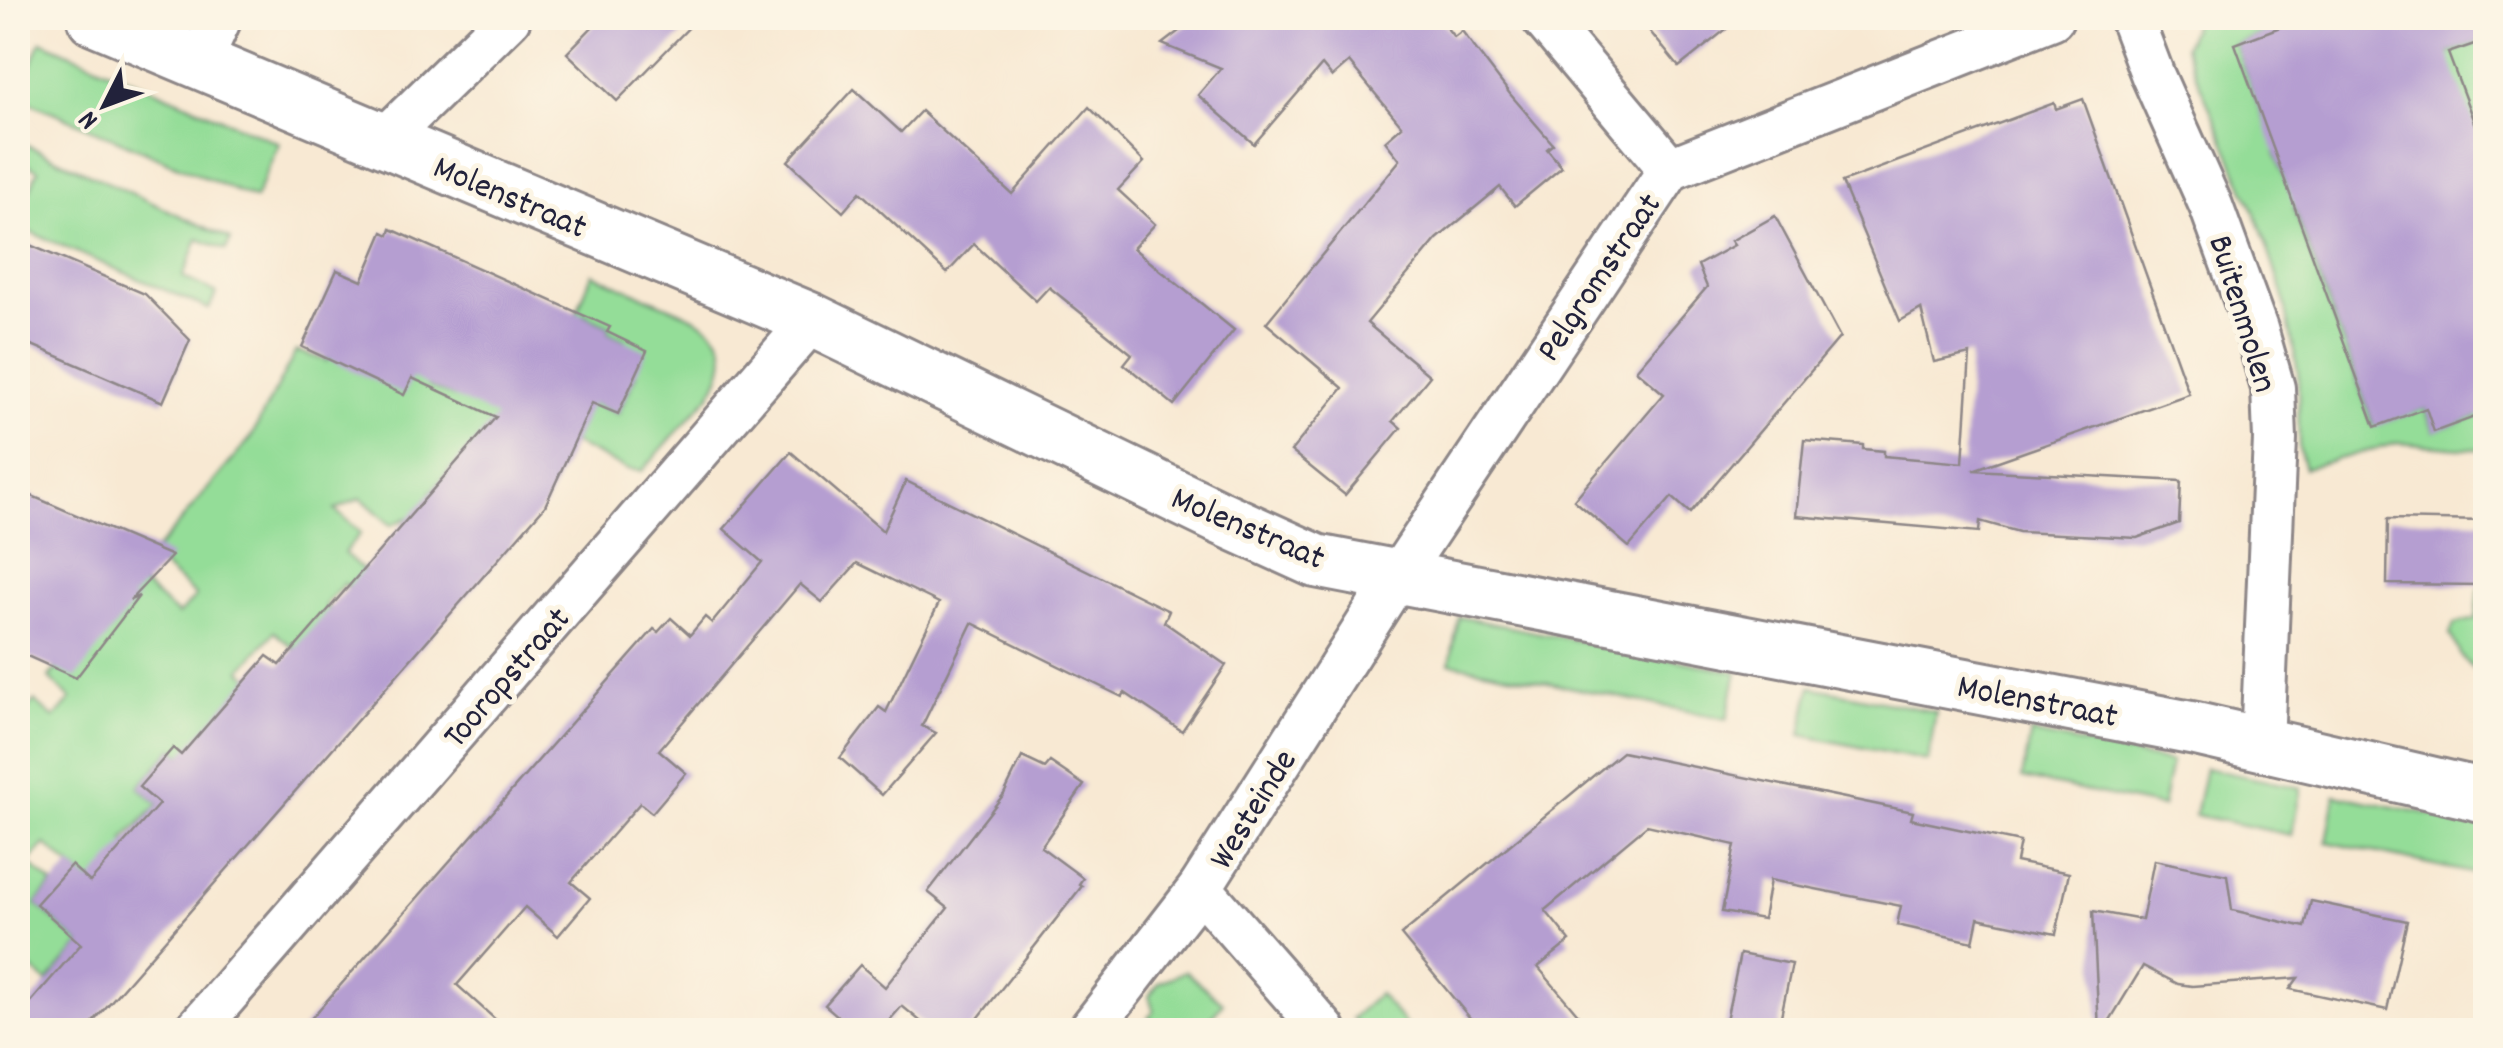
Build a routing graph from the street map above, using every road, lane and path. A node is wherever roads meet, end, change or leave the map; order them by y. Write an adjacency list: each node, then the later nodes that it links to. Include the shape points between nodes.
1 (94, 18): 6 (street, Molenstraat)
2 (509, 18): 7 (street)
3 (1543, 18): 8 (street)
4 (2052, 18): 8 (street, Pelgromstraat)
5 (2131, 18): 11 (street, Buitenmolen, via 2211,206 2273,388)
6 (210, 40): 7 (street, Molenstraat)
7 (383, 142): 9 (street, Molenstraat)
8 (1670, 169): 10 (street, Pelgromstraat)
9 (812, 320): 10 (street, Molenstraat, via 1316,560); 14 (street, Tooropstraat)
10 (1398, 576): 11 (street, Molenstraat); 13 (street, Westeinde)
11 (2262, 744): 12 (street, Molenstraat)
12 (2486, 796)
13 (1200, 888): 15 (street, Westeinde); 16 (street)
14 (196, 1030)
15 (1090, 1030)
16 (1324, 1030)

